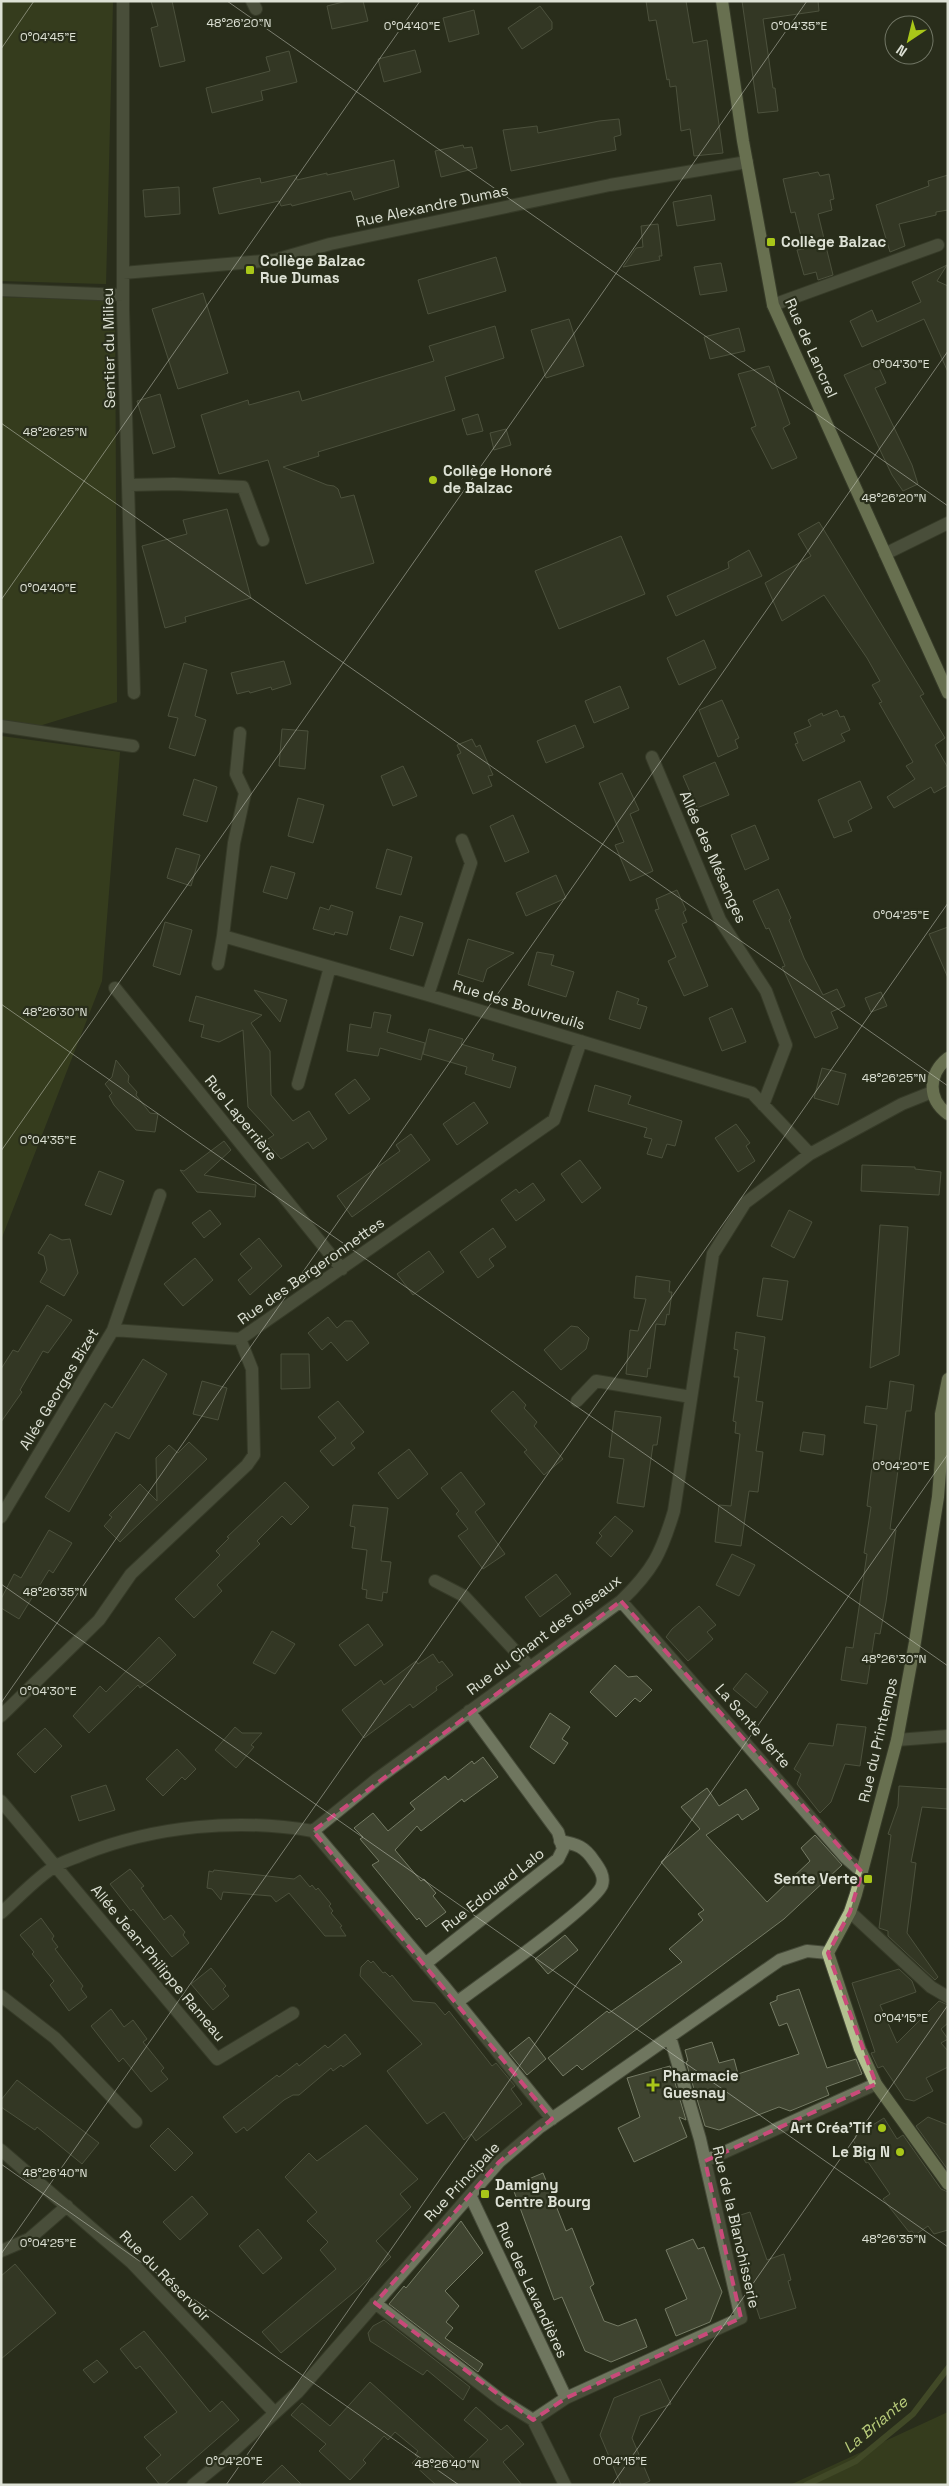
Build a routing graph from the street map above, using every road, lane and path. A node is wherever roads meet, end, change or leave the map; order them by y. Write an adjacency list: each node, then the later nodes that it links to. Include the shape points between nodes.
1 (124, 1): 5 (street, Sentier du Milieu)
2 (722, 1): 3 (main road, Rue de Lancrel)
3 (747, 162): 5 (street, Rue Alexandre Dumas, via 610,184 330,244 274,260); 8 (main road, Rue de Lancrel)
4 (938, 245): 8 (street)
5 (123, 273): 7 (street, Sentier du Milieu)
6 (1, 290): 7 (street)
7 (123, 295): 9 (street, Sentier du Milieu)
8 (773, 305): 12 (main road, Rue de Lancrel)
9 (129, 485): 11 (street, via 243,487); 13 (street, Sentier du Milieu)
10 (948, 523): 12 (street)
11 (263, 540)
12 (885, 554): 14 (main road)
13 (134, 693)
14 (948, 693)
15 (1, 726): 17 (street)
16 (240, 733): 20 (street, via 236,774 245,793 234,843)
17 (132, 746)
18 (652, 757): 29 (street, Allée des Mésanges, via 720,920 766,991 786,1045)
19 (462, 840): 24 (street, via 471,863)
20 (223, 936): 21 (street); 22 (street, Rue des Bouvreuils)
21 (218, 964)
22 (330, 967): 24 (street, Rue des Bouvreuils); 27 (street)
23 (115, 988): 33 (street, Rue Laperrière)
24 (428, 995): 25 (street, Rue des Bouvreuils)
25 (581, 1041): 29 (street, Rue des Bouvreuils, via 752,1093); 33 (street, Rue des Bergeronnettes, via 554,1120)
26 (948, 1058): 28 (main road, via 932,1079)
27 (298, 1084)
28 (932, 1092): 30 (main road, via 937,1104); 31 (street, Rue du Chant des Oiseaux, via 902,1104)
29 (763, 1105): 31 (street, Rue des Bouvreuils)
30 (948, 1114)
31 (810, 1154): 37 (street, Rue du Chant des Oiseaux, via 745,1203 713,1254)
32 (160, 1195): 34 (street, Allée Georges Bizet)
33 (342, 1269): 35 (street, Rue des Bergeronnettes)
34 (114, 1330): 35 (street, Allée Georges Bizet); 39 (street, Allée Georges Bizet)
35 (240, 1340): 44 (street, Rue des Bergeronnettes, via 252,1369 254,1455 131,1574 99,1620)
36 (948, 1379): 46 (main road, Rue du Printemps, via 942,1399 941,1459 932,1536)
37 (691, 1397): 38 (street, via 596,1381); 41 (street, Rue du Chant des Oiseaux, via 674,1511 663,1546 645,1578)
38 (577, 1401)
39 (1, 1517)
40 (435, 1581): 42 (street, via 464,1596)
41 (621, 1601): 42 (street, Rue du Chant des Oiseaux); 51 (street, La Sente Verte, via 846,1858)
42 (529, 1666): 43 (street, Rue du Chant des Oiseaux)
43 (469, 1711): 48 (street, Rue du Chant des Oiseaux); 49 (street, Rue Edouard Lalo, via 558,1832)
44 (1, 1716)
45 (948, 1736): 46 (street)
46 (897, 1740): 51 (main road, Rue du Printemps)
47 (1, 1801): 50 (street)
48 (313, 1831): 50 (street, via 292,1827 224,1826 162,1832 118,1841); 55 (street)
49 (560, 1842): 55 (street, Rue Edouard Lalo, via 562,1849 558,1859); 58 (street, via 578,1844 588,1852 602,1872 602,1886 593,1898 550,1933)
50 (55, 1866): 53 (street); 59 (street, Allée Jean-Philippe Rameau, via 217,2060)
51 (862, 1872): 52 (main road, Rue du Printemps)
52 (850, 1912): 54 (main road, Rue du Printemps); 57 (street, via 931,1987)
53 (1, 1913)
54 (828, 1953): 60 (street, Rue Principale, via 807,1952 780,1960); 61 (main road, via 860,2049)
55 (425, 1964): 58 (street)
56 (1, 1996): 63 (street, via 55,2038)
57 (948, 1997)
58 (457, 2002): 62 (street)
59 (293, 2013)
60 (670, 2037): 62 (street, Rue Principale); 65 (street, Rue de la Blanchisserie)
61 (876, 2084): 65 (street); 66 (main road)
62 (552, 2119): 67 (street, Rue Principale, via 499,2162)
63 (136, 2122)
64 (1, 2150): 68 (street, Rue du Réservoir)
65 (705, 2161): 71 (street, Rue de la Blanchisserie, via 741,2318)
66 (948, 2184)
67 (470, 2195): 70 (street, Rue Principale); 71 (street, Rue des Lavandières)
68 (67, 2206): 69 (street, via 29,2239); 72 (street, Rue du Réservoir, via 132,2263)
69 (1, 2251)
70 (375, 2303): 72 (street, Rue Principale, via 298,2392); 73 (street)
71 (566, 2398): 73 (street, Rue de la Blanchisserie)
72 (274, 2413): 74 (street, Rue Principale)
73 (533, 2420): 75 (street)
74 (193, 2485)
75 (565, 2485)

